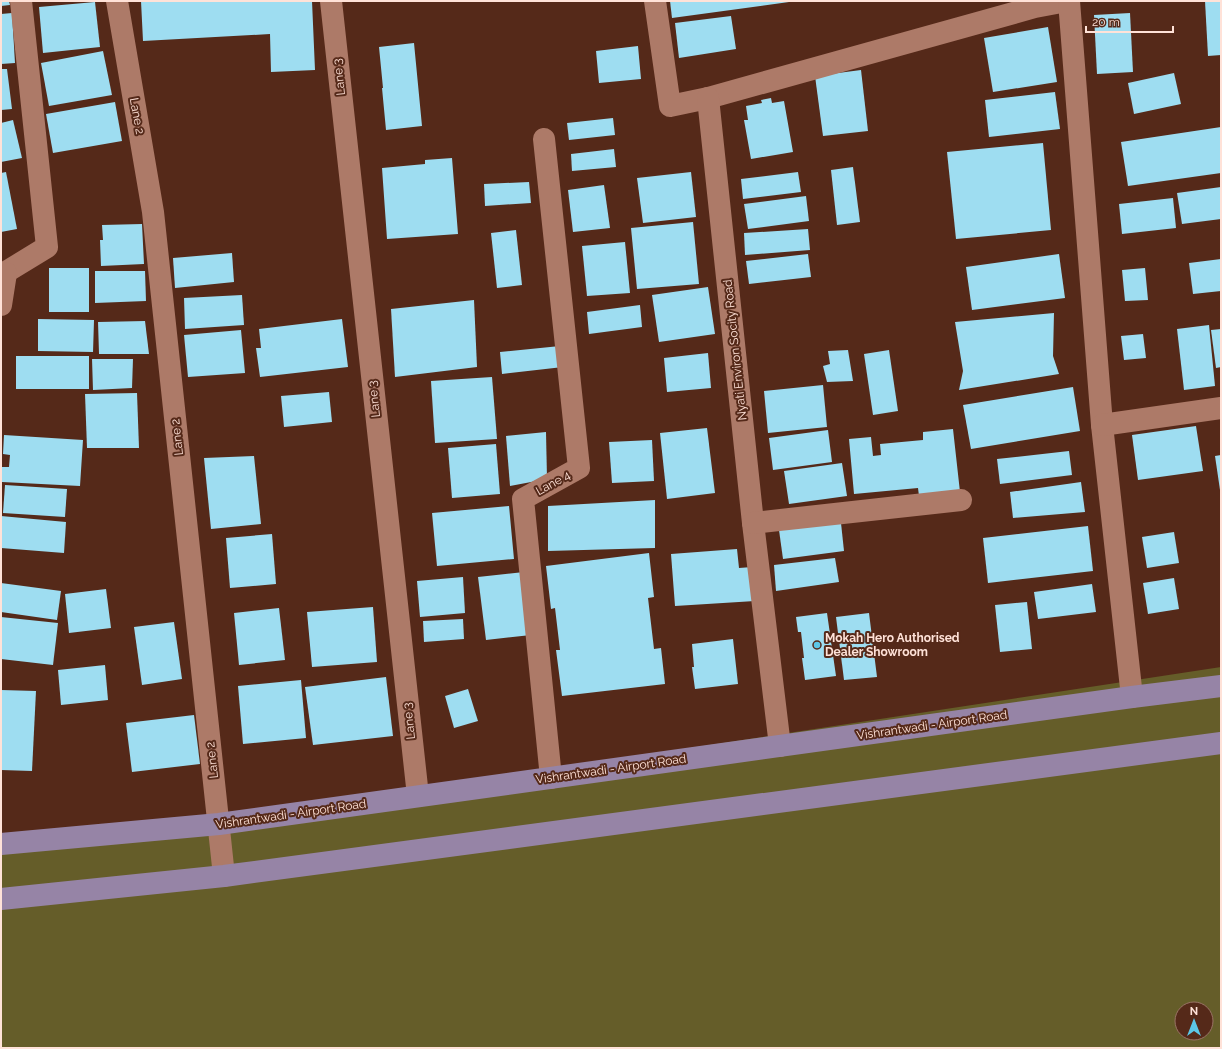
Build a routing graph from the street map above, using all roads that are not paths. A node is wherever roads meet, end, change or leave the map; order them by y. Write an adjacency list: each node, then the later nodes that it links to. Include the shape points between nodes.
1 (21, 1): 9 (street, via 47,247)
2 (117, 1): 21 (street, Lane 2, via 153,212)
3 (331, 1): 20 (street, Lane 3)
4 (655, 1): 7 (street, via 670,106)
5 (1068, 1): 6 (street); 12 (street)
6 (1035, 4): 7 (street)
7 (708, 98): 14 (street, Nyati Environ Socity Road)
8 (544, 139): 19 (street, Lane 4, via 579,468 523,499)
9 (4, 274): 10 (street)
10 (1, 305)
11 (1221, 408): 12 (street)
12 (1102, 425): 16 (street)
13 (961, 500): 14 (street)
14 (753, 523): 18 (street, Nyati Environ Socity Road)
15 (1221, 686): 16 (main road, Vishrantwadi - Airport Road)
16 (1132, 697): 18 (main road, Vishrantwadi - Airport Road)
17 (1221, 743): 23 (main road)
18 (780, 746): 19 (main road, Vishrantwadi - Airport Road)
19 (551, 778): 20 (main road, Vishrantwadi - Airport Road)
20 (418, 796): 21 (main road, Vishrantwadi - Airport Road)
21 (219, 824): 22 (main road, Vishrantwadi - Airport Road); 23 (street, Lane 2)
22 (1, 844)
23 (224, 876): 24 (main road)
24 (1, 899)

